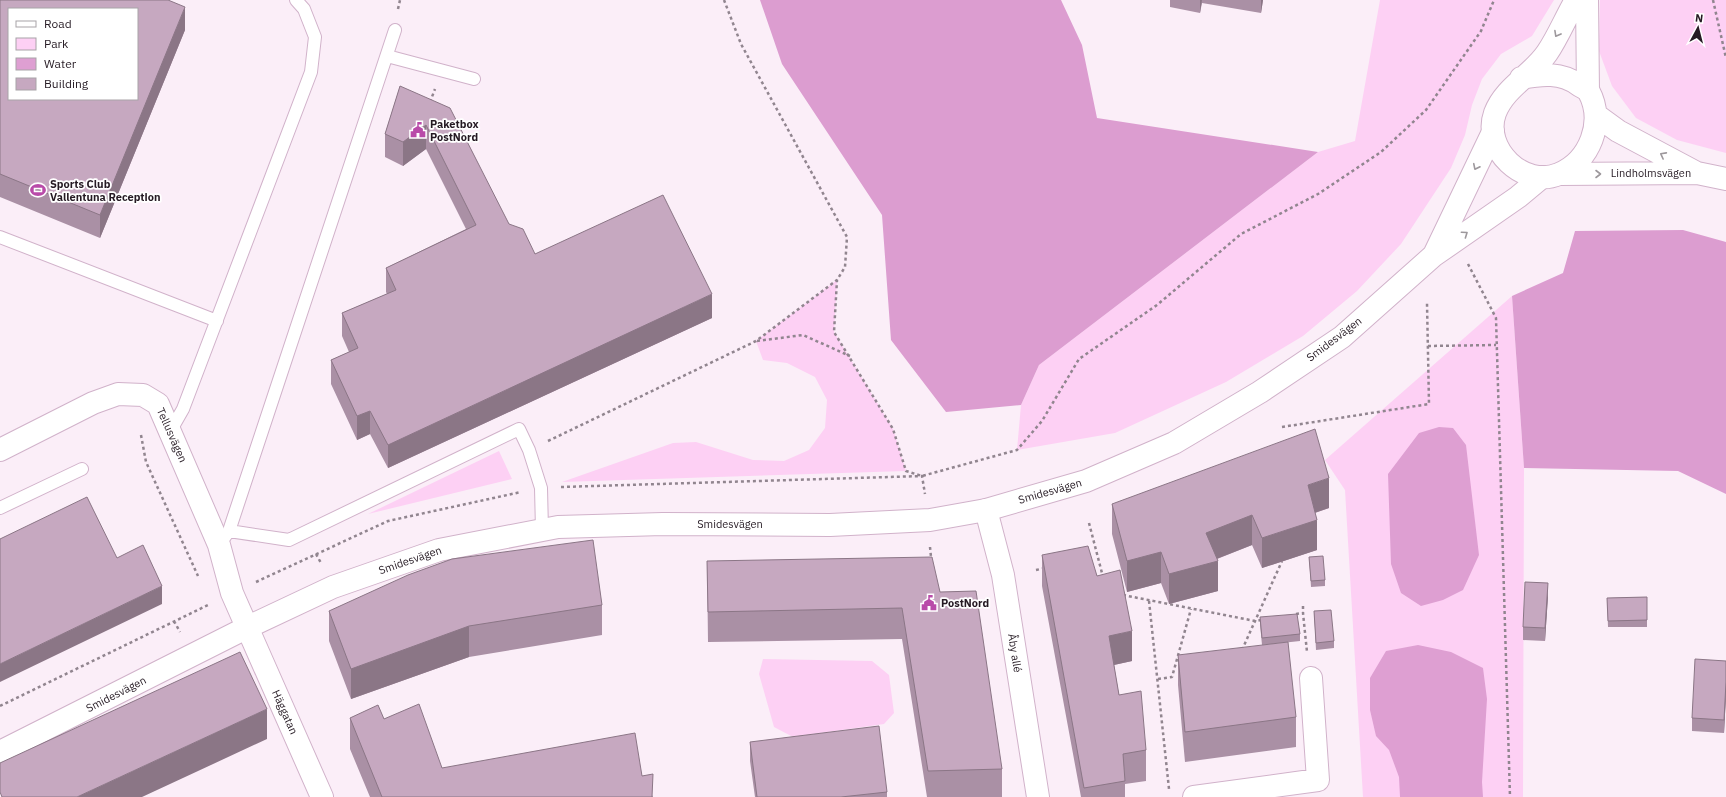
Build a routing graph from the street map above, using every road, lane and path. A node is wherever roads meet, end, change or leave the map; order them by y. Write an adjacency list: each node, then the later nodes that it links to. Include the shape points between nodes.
1 (296, 0): 23 (lane, via 304,9 315,37 311,72)
2 (724, 0): 21 (path, via 741,44 847,237 845,267)
3 (1494, 0): 27 (path, via 1481,31 1426,110 1381,152 1318,194 1241,234 1158,304 1079,359 1042,421 1017,450 922,476 906,472 893,429)
4 (1576, 0): 10 (street, one-way to 10, via 1546,54)
5 (1587, 0): 12 (street)
6 (1713, 0): 9 (path)
7 (395, 30): 8 (lane)
8 (387, 56): 11 (lane); 38 (lane)
9 (1726, 58)
10 (1521, 78): 12 (street, via 1538,74 1555,75 1573,81); 14 (street, via 1504,97 1495,114)
11 (474, 79)
12 (1588, 92): 13 (street)
13 (1596, 115): 15 (street, Lindholmsvägen, one-way to 13, via 1618,131); 16 (street, via 1594,136 1586,152 1573,166)
14 (1493, 132): 16 (street, via 1501,155 1519,171); 19 (street, Smidesvägen, one-way to 19)
15 (1697, 173): 16 (street, Lindholmsvägen, one-way to 15); 17 (street)
16 (1550, 176): 19 (street, Smidesvägen, one-way to 16)
17 (1726, 179)
18 (0, 237): 23 (lane)
19 (1433, 256): 35 (street, Smidesvägen, via 1342,337 1260,392 1174,444 1086,481)
20 (1468, 264): 25 (path, via 1496,318)
21 (837, 280): 24 (path); 27 (path, via 834,332)
22 (1427, 302): 26 (path)
23 (217, 320): 30 (lane, via 183,409)
24 (756, 342): 27 (path, via 803,335); 32 (path)
25 (1496, 345): 26 (path); 63 (path)
26 (1428, 346): 29 (path, via 1429,404)
27 (851, 356)
28 (134, 395): 30 (street, Tellusvägen, via 143,395 158,404); 31 (street, Tellusvägen, via 118,394 93,403); 44 (path, via 146,462)
29 (1282, 428)
30 (171, 430): 38 (street, Tellusvägen)
31 (0, 450)
32 (529, 450): 37 (lane, via 541,488); 38 (lane, via 519,429 289,540)
33 (82, 469): 34 (lane)
34 (0, 508)
35 (986, 510): 37 (street, Smidesvägen, via 930,520 845,524 663,524 558,527); 60 (street, Åby allé, via 1003,575)
36 (1089, 523): 39 (path)
37 (542, 530): 54 (street, Smidesvägen, via 439,550 333,587)
38 (224, 538): 54 (street, Tellusvägen, via 232,593)
39 (1098, 557): 40 (path); 45 (path)
40 (1093, 558)
41 (1282, 561): 53 (path)
42 (1051, 567): 43 (path)
43 (1036, 570)
44 (201, 582)
45 (1105, 584)
46 (1120, 594): 47 (path)
47 (1149, 601): 49 (path); 57 (path)
48 (1303, 606): 50 (path)
49 (1191, 609): 53 (path); 57 (path, via 1172,677)
50 (1303, 613): 51 (path); 56 (path)
51 (1289, 615)
52 (1262, 620): 53 (path)
53 (1255, 621): 55 (path)
54 (248, 627): 58 (street, Smidesvägen); 59 (street, Häggatan)
55 (1240, 654)
56 (1311, 678): 62 (street, via 1318,780)
57 (1158, 679): 61 (path)
58 (0, 752)
59 (322, 797)
60 (1038, 797)
61 (1170, 797)
62 (1194, 797)
63 (1510, 797)

